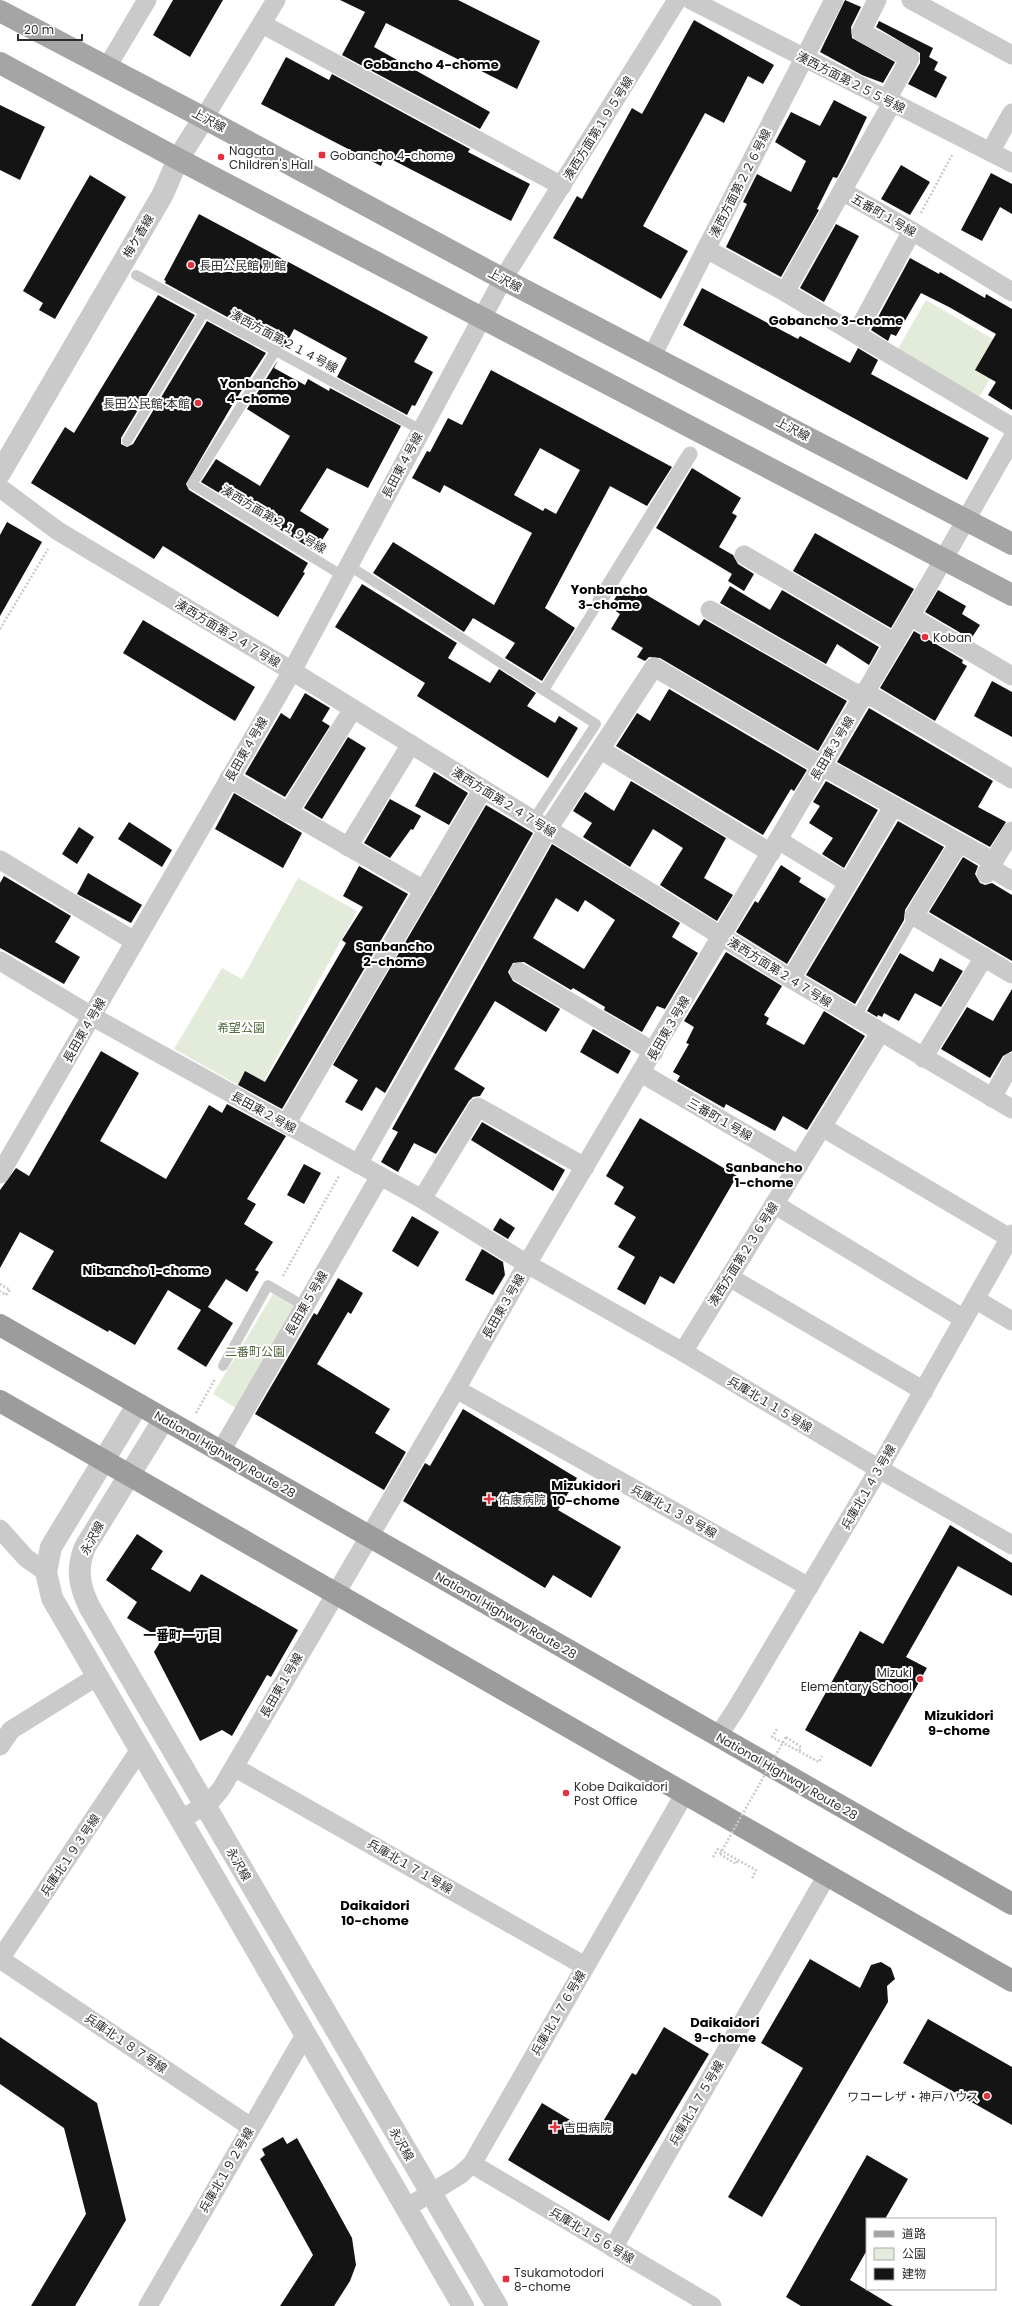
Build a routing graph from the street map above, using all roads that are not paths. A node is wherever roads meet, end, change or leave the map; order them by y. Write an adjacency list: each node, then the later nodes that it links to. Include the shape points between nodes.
1 (147, 0): 13 (street)
2 (276, 0): 9 (street, 梅ケ香線)
3 (677, 0): 20 (street, 湊西方面第１９５号線)
4 (691, 0): 11 (street, 湊西方面第２５５号線)
5 (834, 0): 11 (street, 湊西方面第２２６号線)
6 (877, 0): 14 (street, 五番町１号線, via 861,32 910,58 891,92)
7 (911, 0): 10 (street)
8 (0, 11): 13 (main road, 上沢線)
9 (262, 24): 16 (street, 梅ケ香線); 20 (street)
10 (1012, 55)
11 (804, 59): 14 (street, 湊西方面第２５５号線); 23 (street, 湊西方面第２２６号線)
12 (0, 63): 18 (main road)
13 (107, 67): 16 (main road, 上沢線)
14 (892, 103): 17 (street, 湊西方面第２５５号線); 21 (street, 五番町１号線)
15 (1012, 113): 17 (street)
16 (204, 118): 18 (street, 梅ケ香線); 25 (main road, 上沢線)
17 (990, 152): 19 (street, 湊西方面第２５５号線)
18 (178, 159): 29 (main road); 38 (street, 梅ケ香線, via 163,194)
19 (1012, 163)
20 (562, 186): 25 (street, 湊西方面第１９５号線)
21 (842, 191): 22 (street, 五番町１号線); 26 (street)
22 (912, 231): 27 (street, 五番町１号線); 30 (street)
23 (706, 249): 26 (street, 湊西方面第２２６号線); 32 (street)
24 (136, 275): 28 (lane, 湊西方面第２１４号線)
25 (503, 279): 29 (street, 長田東４号線); 32 (main road, 上沢線)
26 (785, 292): 30 (street, 湊西方面第２２６号線)
27 (1012, 292)
28 (203, 314): 31 (lane, 湊西方面第２１４号線); 36 (lane)
29 (481, 318): 34 (street, 長田東４号線); 43 (main road)
30 (856, 334): 33 (street, 湊西方面第２２６号線)
31 (276, 350): 34 (lane, 湊西方面第２１４号線); 44 (lane, 湊西方面第２１９号線, via 192,484)
32 (652, 356): 40 (main road, 上沢線)
33 (1012, 427)
34 (421, 430): 44 (street, 長田東４号線)
35 (1012, 439): 40 (street, 長田東３号線)
36 (127, 441)
37 (690, 454): 46 (street)
38 (0, 472)
39 (0, 488): 50 (street, 湊西方面第２４７号線, via 58,531)
40 (966, 519): 41 (main road, 上沢線); 43 (street, 長田東３号線)
41 (1012, 544)
42 (744, 555): 49 (street)
43 (944, 558): 45 (main road); 48 (street, 長田東３号線)
44 (346, 570): 50 (street, 長田東４号線); 52 (lane, 湊西方面第２１９号線)
45 (1012, 595)
46 (600, 600): 52 (lane)
47 (710, 610): 53 (street, via 853,692)
48 (910, 616): 49 (street, 長田東３号線); 51 (street)
49 (895, 643): 53 (street, 長田東３号線)
50 (292, 671): 54 (street, 湊西方面第２４７号線); 58 (street, 長田東４号線)
51 (1012, 676)
52 (544, 690): 64 (lane, 湊西方面第２１９号線, via 596,724)
53 (864, 695): 57 (street, 長田東３号線); 59 (street, via 876,698)
54 (353, 709): 55 (street, 湊西方面第２４７号線); 62 (street)
55 (411, 744): 60 (street, 湊西方面第２４７号線); 67 (street)
56 (601, 750): 57 (street, via 654,667); 64 (street); 68 (street)
57 (822, 766): 61 (street); 68 (street, 長田東３号線)
58 (229, 778): 62 (street); 76 (street, 長田東４号線)
59 (1012, 779)
60 (483, 789): 64 (street, 湊西方面第２４７号線); 73 (street)
61 (893, 807): 66 (street); 72 (street)
62 (288, 813): 67 (street)
63 (1012, 816): 65 (street, via 1006,826)
64 (541, 824): 75 (street, 湊西方面第２４７号線); 93 (street)
65 (1012, 831): 70 (street)
66 (959, 843): 70 (street); 74 (street)
67 (348, 847): 73 (street)
68 (774, 847): 72 (street); 75 (street, 長田東３号線)
69 (0, 860): 76 (street)
70 (990, 868): 71 (street)
71 (1012, 881)
72 (847, 882): 81 (street)
73 (424, 890): 91 (street)
74 (914, 916): 77 (street); 83 (lane)
75 (722, 936): 81 (street, 湊西方面第２４７号線); 85 (street, 長田東３号線)
76 (134, 940): 82 (street, 長田東４号線)
77 (984, 957): 80 (street); 86 (street)
78 (0, 961): 82 (street, 長田東２号線)
79 (519, 972): 85 (street)
80 (1012, 974)
81 (791, 979): 83 (street, 湊西方面第２４７号線)
82 (93, 1017): 91 (street, 長田東２号線); 96 (street, 長田東４号線)
83 (855, 1018): 84 (street, 湊西方面第２４７号線)
84 (880, 1033): 86 (street, 湊西方面第２４７号線); 92 (street, 湊西方面第２３６号線)
85 (654, 1052): 88 (street, 長田東３号線)
86 (923, 1058): 89 (street, 湊西方面第２４７号線)
87 (1012, 1062): 89 (street)
88 (641, 1073): 94 (street, 三番町１号線); 95 (street, 長田東３号線)
89 (992, 1098): 90 (street, 湊西方面第２４７号線)
90 (1012, 1109)
91 (286, 1124): 93 (street, 長田東２号線)
92 (822, 1127): 94 (street, 湊西方面第２３６号線); 100 (street)
93 (353, 1162): 97 (street, 長田東２号線)
94 (799, 1164): 99 (street, 湊西方面第２３６号線)
95 (585, 1167): 98 (street, via 478,1107); 101 (street, 長田東３号線)
96 (0, 1174)
97 (380, 1176): 98 (street, 長田東２号線); 104 (street, 長田東５号線)
98 (422, 1199): 101 (street, 長田東２号線)
99 (774, 1204): 102 (street, 湊西方面第２３６号線); 105 (street)
100 (1011, 1236): 103 (street, 兵庫北１４３号線)
101 (527, 1264): 108 (street, 兵庫北１１５号線); 110 (street, 長田東３号線)
102 (729, 1278): 108 (street, 湊西方面第２３６号線); 111 (street)
103 (975, 1300): 105 (street, 兵庫北１４３号線); 106 (street)
104 (304, 1306): 109 (lane, via 268,1285); 115 (street, 長田東５号線)
105 (964, 1319): 111 (street, 兵庫北１４３号線)
106 (1012, 1321)
107 (0, 1325): 113 (highway, National Highway Route 28)
108 (683, 1352): 117 (street, 兵庫北１１５号線)
109 (222, 1366)
110 (456, 1389): 120 (street, 長田東３号線); 123 (street, 兵庫北１３８号線)
111 (924, 1391): 117 (street, 兵庫北１４３号線)
112 (0, 1401): 116 (highway)
113 (138, 1404): 114 (highway, National Highway Route 28); 116 (street)
114 (164, 1419): 115 (highway, National Highway Route 28); 118 (street, 永沢線)
115 (221, 1451): 120 (highway, National Highway Route 28)
116 (103, 1461): 118 (highway); 122 (street, via 57,1536)
117 (879, 1469): 121 (street, 兵庫北１１５号線); 123 (street, 兵庫北１４３号線)
118 (129, 1475): 124 (highway); 132 (street, 永沢線, via 85,1547 79,1564 80,1582 90,1608)
119 (0, 1529): 122 (street, via 26,1558)
120 (368, 1536): 124 (street, 長田東１号線); 127 (highway, National Highway Route 28)
121 (1012, 1545)
122 (46, 1572): 125 (street, via 52,1598)
123 (809, 1587): 127 (street, 兵庫北１４３号線)
124 (335, 1593): 130 (street, 長田東１号線); 131 (highway)
125 (96, 1677): 126 (street); 129 (street)
126 (6, 1726): 128 (street)
127 (718, 1736): 135 (highway, National Highway Route 28)
128 (0, 1746)
129 (139, 1750): 133 (street); 136 (street, 兵庫北１９３号線)
130 (234, 1766): 132 (street, 長田東１号線, via 218,1793); 137 (street, 兵庫北１７１号線)
131 (685, 1793): 134 (highway); 137 (street, 兵庫北１７６号線)
132 (205, 1806): 133 (street, 長田東１号線); 142 (street, 永沢線)
133 (180, 1820): 139 (street)
134 (827, 1875): 138 (highway); 144 (street, 兵庫北１７５号線)
135 (1012, 1904)
136 (0, 1959): 140 (street, 兵庫北１８７号線)
137 (585, 1966): 141 (street, 兵庫北１７６号線)
138 (1012, 1981)
139 (305, 2035): 140 (street, 兵庫北１９２号線); 143 (street)
140 (251, 2127): 145 (street, 兵庫北１９２号線)
141 (472, 2164): 142 (street, 兵庫北１７６号線, via 460,2175); 144 (street, 兵庫北１５６号線)
142 (431, 2193): 143 (street, 兵庫北１７６号線); 147 (street, 永沢線)
143 (406, 2208): 146 (street)
144 (613, 2248): 148 (street, 兵庫北１５６号線)
145 (148, 2306)
146 (463, 2306)
147 (496, 2306)
148 (712, 2306)

